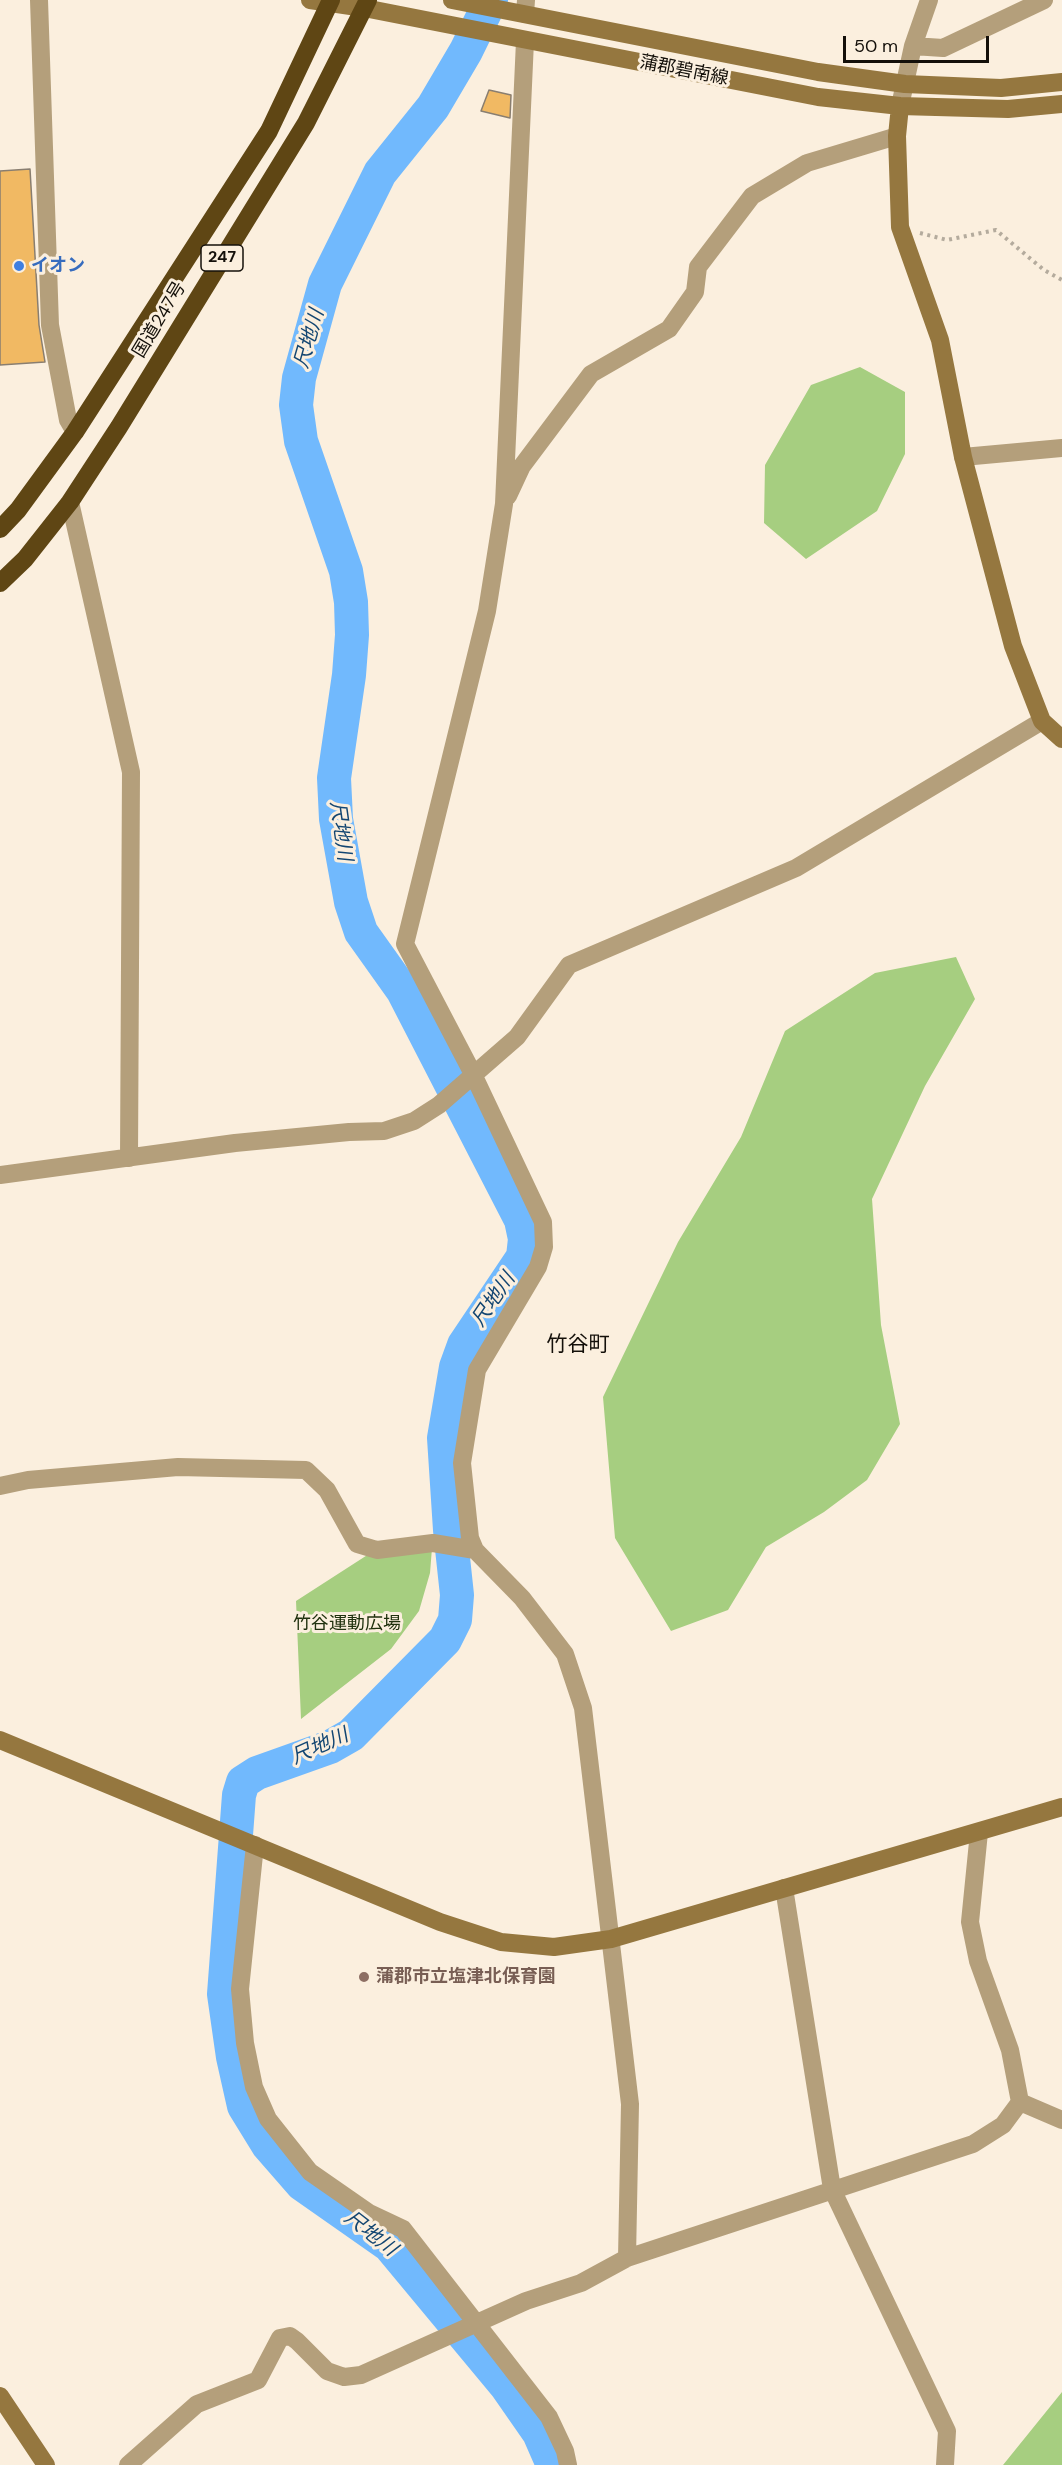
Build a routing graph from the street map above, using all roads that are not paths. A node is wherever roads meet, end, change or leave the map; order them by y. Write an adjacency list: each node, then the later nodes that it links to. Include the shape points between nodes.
1 (39, 0): 16 (street, via 50,325 68,420)
2 (310, 0): 6 (street, 蒲郡碧南線)
3 (452, 0): 8 (street, 蒲郡碧南線, via 500,9)
4 (929, 0): 10 (street)
5 (1044, 0): 10 (street, via 943,48)
6 (330, 2): 7 (street, 蒲郡碧南線); 16 (highway, 国道247号 / 247, via 269,131)
7 (366, 4): 9 (street, 蒲郡碧南線); 19 (highway, 国道247号 / 247, via 306,123)
8 (526, 7): 12 (street, 蒲郡碧南線, via 818,72)
9 (525, 41): 14 (street, 蒲郡碧南線, via 818,97); 20 (street)
10 (914, 46): 12 (street)
11 (1062, 82): 12 (street, 蒲郡碧南線, via 1001,88)
12 (905, 84): 14 (street)
13 (1062, 104): 14 (street, 蒲郡碧南線, via 1008,110)
14 (900, 106): 15 (street)
15 (897, 136): 18 (street, via 900,227 940,340); 20 (street, via 807,163 752,196 698,267 695,292 669,329 591,374 522,466)
16 (75, 432): 21 (highway, 国道247号 / 247)
17 (1062, 448): 18 (street)
18 (963, 457): 23 (street, via 1013,646)
19 (70, 502): 22 (highway, 国道247号 / 247, via 25,559); 26 (street, via 131,772)
20 (504, 504): 25 (street, via 487,611 405,944)
21 (0, 529)
22 (0, 583)
23 (1042, 721): 24 (street); 25 (street, via 796,868 569,965 517,1037)
24 (1062, 739)
25 (470, 1076): 26 (street, via 414,1121 384,1131 246,1142); 29 (street, via 543,1222 544,1247 538,1267 477,1370 462,1463)
26 (129, 1158): 27 (street)
27 (0, 1175)
28 (0, 1486): 29 (street, via 178,1467 306,1470 327,1490 357,1544 377,1550 433,1543)
29 (471, 1550): 35 (street, via 522,1598 565,1654 583,1708)
30 (0, 1740): 33 (street)
31 (1062, 1807): 32 (street)
32 (979, 1832): 34 (street); 36 (street, via 970,1922 978,1961 1010,2050)
33 (252, 1844): 35 (street, via 440,1922 501,1942 554,1947); 40 (street, via 240,1989 254,2087 268,2119 310,2172 402,2229)
34 (784, 1888): 35 (street); 38 (street)
35 (611, 1939): 39 (street, via 630,2104)
36 (1020, 2102): 37 (street); 38 (street, via 1003,2124 973,2144)
37 (1062, 2120)
38 (832, 2189): 39 (street); 45 (street, via 947,2431)
39 (627, 2258): 40 (street, via 581,2283)
40 (473, 2324): 43 (street, via 361,2375 344,2377 327,2372 290,2336 280,2338 258,2380 197,2404); 44 (street, via 549,2417)
41 (0, 2396): 42 (street)
42 (46, 2465)
43 (128, 2465)
44 (568, 2465)
45 (945, 2465)

